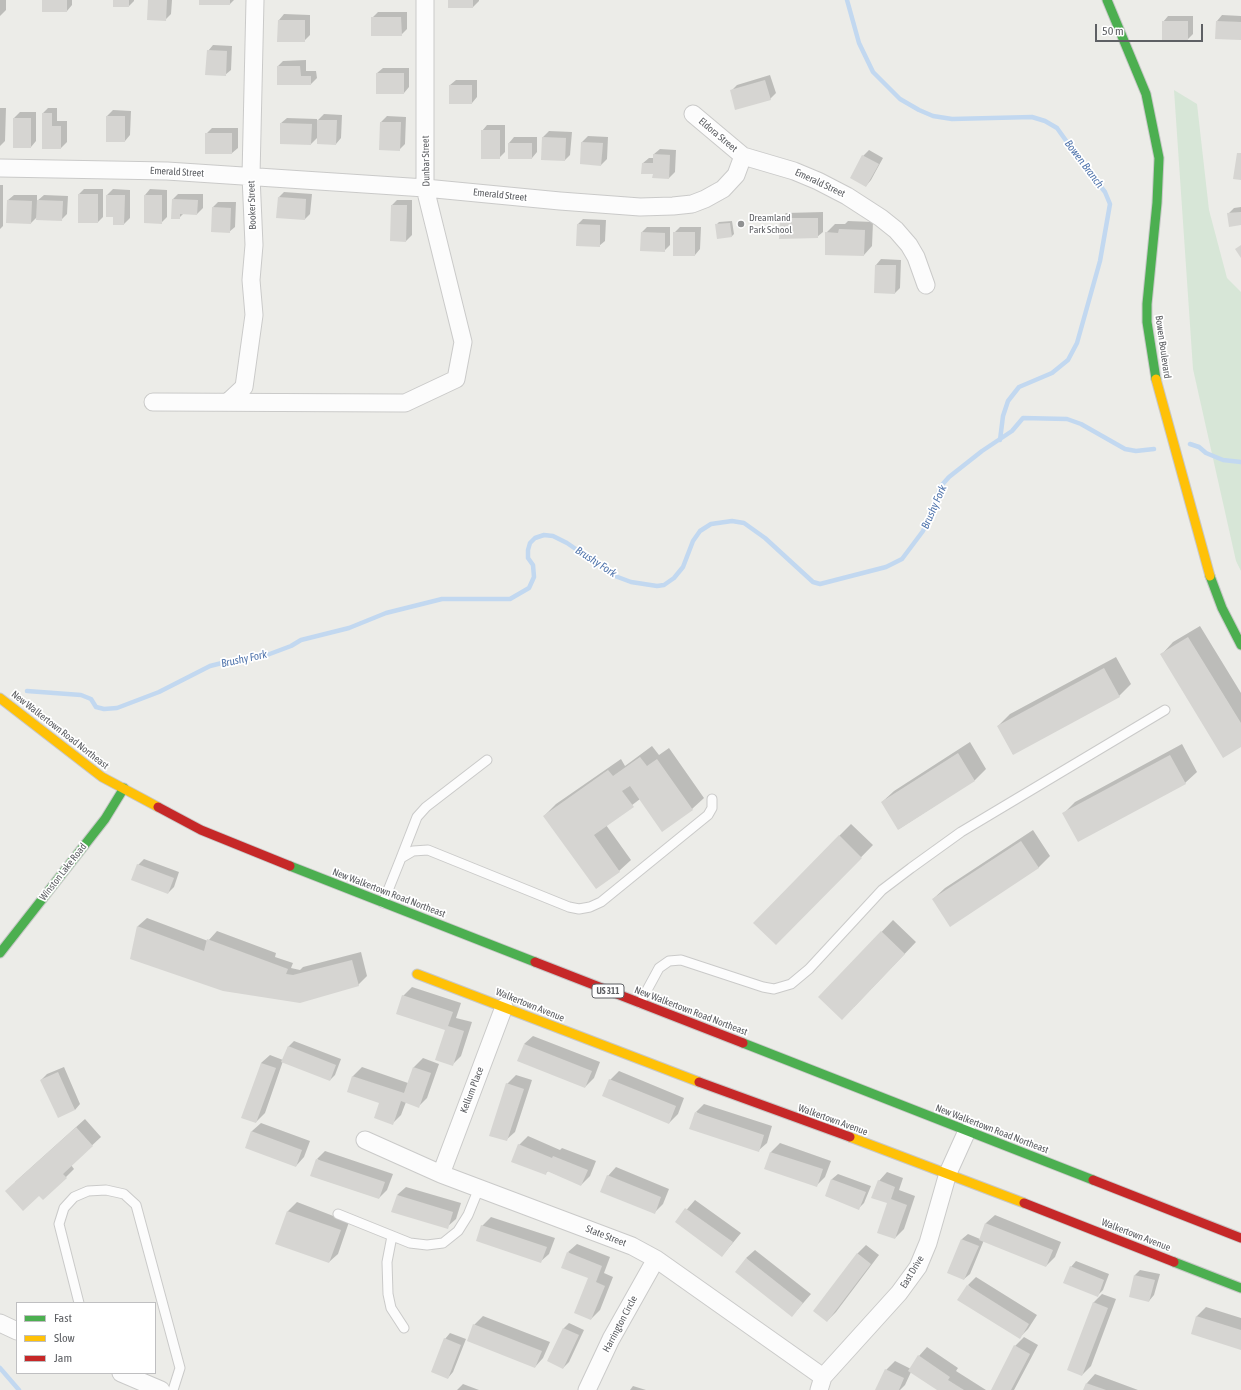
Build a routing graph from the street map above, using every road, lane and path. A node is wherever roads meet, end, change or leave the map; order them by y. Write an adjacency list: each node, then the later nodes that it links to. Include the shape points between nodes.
1 (255, 0): 7 (street, Booker Street)
2 (425, 0): 8 (street, Dunbar Street)
3 (1107, 0): 12 (street, Bowen Boulevard, via 1146,94 1158,158 1158,203 1147,304 1153,366 1210,577)
4 (693, 114): 5 (street, Eldora Street)
5 (743, 156): 8 (street, Emerald Street, via 736,175 722,189 699,202 673,206 640,207 568,202); 9 (street, Emerald Street, via 818,181 881,218 909,245 916,256)
6 (0, 168): 7 (street, Emerald Street, via 137,170)
7 (251, 176): 8 (street, Emerald Street); 11 (street, Booker Street, via 254,245 251,280 254,315 244,388)
8 (425, 188): 11 (street, Dunbar Street, via 463,342 456,379 405,403)
9 (926, 285)
10 (153, 402): 11 (street)
11 (228, 402)
12 (1241, 645)
13 (0, 698): 16 (street, New Walkertown Road Northeast / US 311, via 102,777)
14 (1166, 710): 22 (lane, via 962,832 911,868 882,890 791,984 774,989 763,987 681,960 669,961 659,968)
15 (487, 760): 18 (lane, via 426,807 417,817)
16 (124, 788): 19 (street, New Walkertown Road Northeast / US 311, via 201,830); 20 (street, Winston Lake Road, via 105,818)
17 (712, 799): 18 (lane, via 712,808 708,815 601,902 590,907 569,907 428,850 413,851)
18 (401, 858): 19 (lane)
19 (383, 903): 22 (street, New Walkertown Road Northeast / US 311)
20 (0, 953)
21 (417, 974): 23 (street, Walkertown Avenue)
22 (640, 1003): 24 (street, New Walkertown Road Northeast / US 311)
23 (504, 1007): 26 (street, Walkertown Avenue, via 636,1060); 27 (street, Kellum Place)
24 (967, 1131): 26 (street, East Drive); 31 (street, New Walkertown Road Northeast / US 311)
25 (365, 1140): 27 (street, State Street)
26 (948, 1173): 33 (street, Walkertown Avenue); 39 (street, East Drive, via 928,1243 918,1267)
27 (441, 1174): 28 (street, State Street)
28 (479, 1188): 30 (lane, via 458,1231 443,1243 410,1243); 32 (street, State Street, via 632,1246)
29 (338, 1214): 30 (lane)
30 (392, 1236): 36 (lane, via 387,1262 388,1294 390,1308)
31 (1241, 1238)
32 (656, 1259): 39 (street, State Street); 42 (street, Harrington Circle, via 611,1339)
33 (1241, 1288)
34 (79, 1302): 41 (lane, via 59,1224 64,1208 74,1198 88,1191 106,1190 124,1194 136,1205 180,1368)
35 (0, 1323): 37 (street)
36 (404, 1328)
37 (16, 1331)
38 (123, 1374): 40 (street)
39 (821, 1384)
40 (161, 1390)
41 (172, 1390)
42 (587, 1390)

